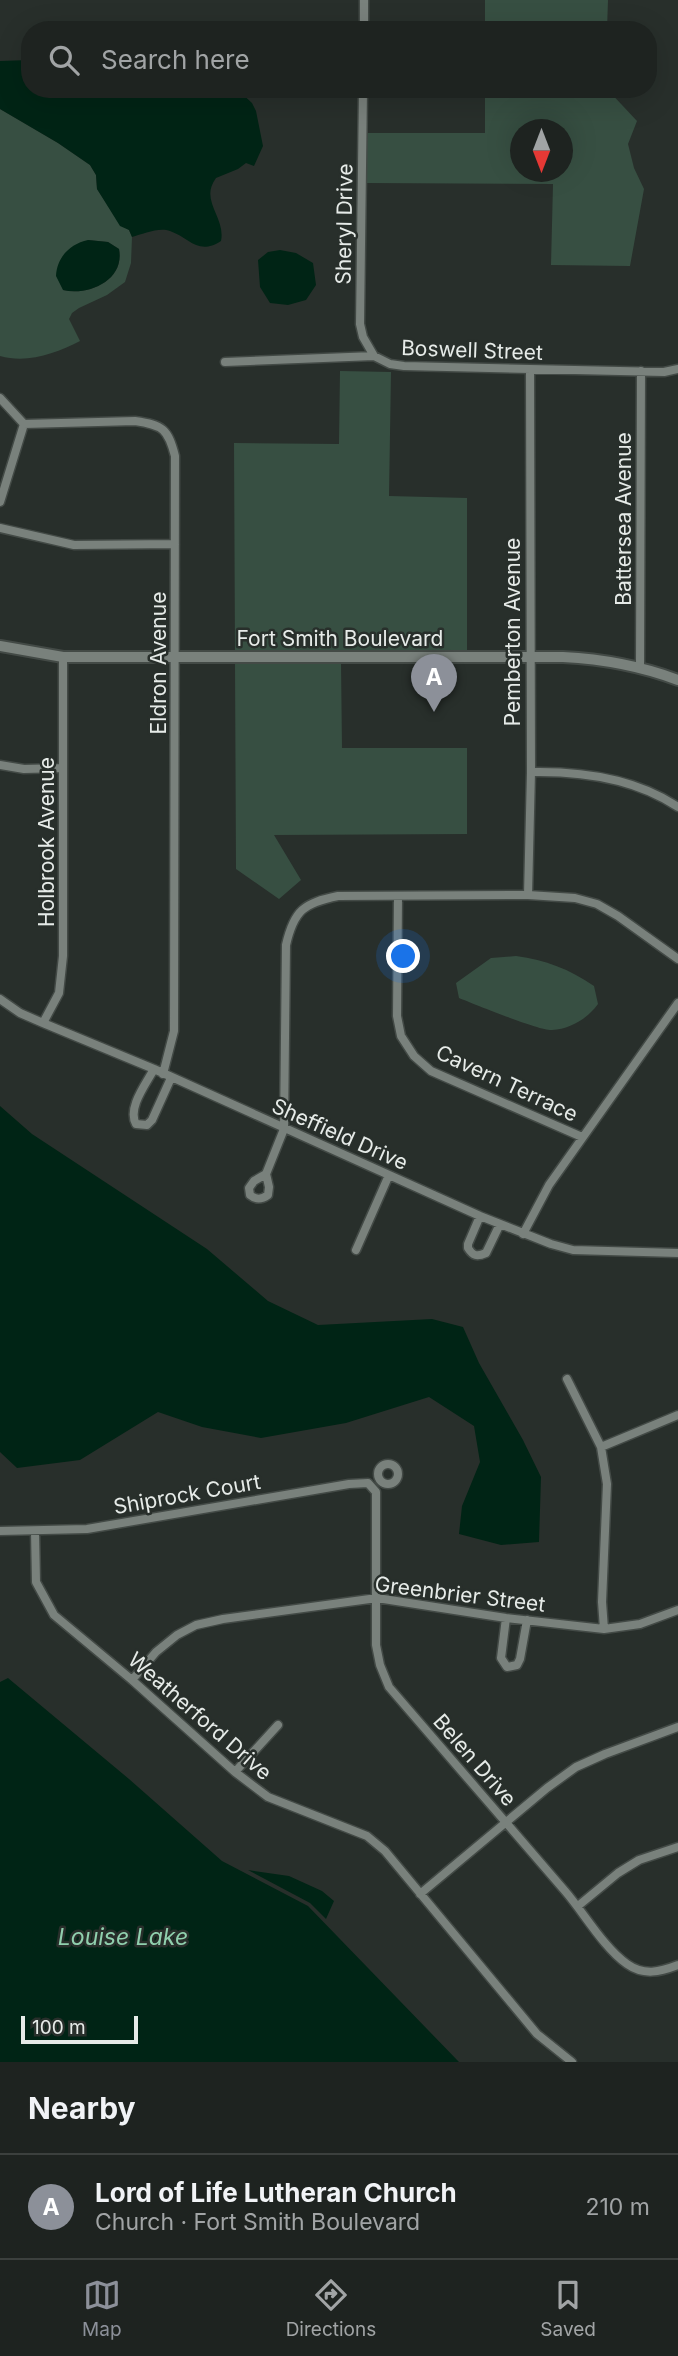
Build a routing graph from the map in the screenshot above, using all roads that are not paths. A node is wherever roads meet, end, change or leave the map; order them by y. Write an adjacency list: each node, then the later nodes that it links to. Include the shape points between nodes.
1 (364, 0): 2 (street)
2 (364, 21)
3 (363, 98): 4 (street, Sheryl Drive, via 360,324)
4 (374, 356): 5 (street, Boswell Street); 7 (street, Boswell Street, via 404,366)
5 (225, 362)
6 (678, 369): 8 (street, Boswell Street)
7 (530, 370): 8 (street, Boswell Street); 15 (street, Pemberton Avenue)
8 (641, 371): 18 (street, Battersea Avenue)
9 (0, 398): 10 (street)
10 (23, 424): 11 (street); 13 (street, Eldron Avenue, via 135,421 165,430 176,456)
11 (0, 502)
12 (0, 527): 13 (street, via 74,545)
13 (174, 544): 17 (street, Eldron Avenue)
14 (0, 646): 16 (street, Fort Smith Boulevard)
15 (529, 656): 17 (street, Fort Smith Boulevard); 18 (street, Fort Smith Boulevard, via 590,658); 22 (street, Pemberton Avenue)
16 (63, 657): 17 (street, Fort Smith Boulevard); 21 (street, Holbrook Avenue)
17 (176, 658): 31 (street, Eldron Avenue, via 174,1031)
18 (640, 667): 19 (street, Fort Smith Boulevard)
19 (678, 680)
20 (0, 765): 21 (street)
21 (63, 768): 29 (street, Holbrook Avenue, via 63,956 59,993)
22 (531, 772): 23 (street, via 589,774 615,780 645,789); 24 (street, Pemberton Avenue)
23 (678, 807)
24 (528, 895): 25 (street); 26 (street, via 597,904)
25 (398, 896): 32 (street, via 338,896 313,901 290,927); 33 (street, Cavern Terrace, via 397,1016 401,1036 414,1055 431,1072)
26 (678, 960)
27 (0, 999): 29 (street, Sheffield Drive)
28 (678, 1003): 33 (street)
29 (43, 1023): 30 (street, Sheffield Drive)
30 (153, 1069): 31 (street, Sheffield Drive); 31 (street, Eldron Avenue, via 134,1108 136,1124 147,1125 152,1120)
31 (167, 1076): 32 (street, Sheffield Drive)
32 (284, 1129): 34 (street); 35 (street, Sheffield Drive)
33 (582, 1137): 38 (street)
34 (267, 1174)
35 (389, 1175): 36 (street, Sheffield Drive); 39 (street)
36 (480, 1216): 37 (street, Sheffield Drive); 37 (street, via 468,1244 473,1255 486,1253)
37 (500, 1224): 38 (street, Sheffield Drive)
38 (523, 1234): 40 (street, Sheffield Drive, via 573,1250)
39 (356, 1250)
40 (678, 1253)
41 (567, 1379): 43 (street)
42 (678, 1415): 43 (street)
43 (601, 1447): 52 (street, via 607,1484)
44 (380, 1481): 45 (street)
45 (374, 1490): 47 (street, Shiprock Court, via 368,1483 349,1484 87,1529); 48 (street, Belen Drive)
46 (0, 1531): 47 (street, Shiprock Court)
47 (35, 1531): 53 (street, Weatherford Drive, via 36,1582 54,1615)
48 (377, 1598): 50 (street, Greenbrier Street); 53 (street, Greenbrier Street, via 196,1625 177,1634); 57 (street, Belen Drive, via 376,1645 389,1687)
49 (678, 1610): 52 (street, Greenbrier Street, via 640,1624)
50 (506, 1618): 51 (street, Greenbrier Street); 51 (street, via 500,1658 507,1667 517,1665 520,1659)
51 (527, 1620): 52 (street, Greenbrier Street)
52 (604, 1629)
53 (132, 1680): 56 (street, Weatherford Drive)
54 (278, 1725): 56 (street)
55 (678, 1727): 57 (street, via 576,1767)
56 (235, 1772): 59 (street, Weatherford Drive, via 268,1797 367,1836)
57 (507, 1823): 59 (street); 60 (street, Belen Drive)
58 (678, 1847): 60 (street, via 639,1860)
59 (420, 1894): 62 (street, Weatherford Drive, via 537,2035)
60 (578, 1906): 61 (street, Belen Drive, via 626,1964 640,1972)
61 (678, 1965)
62 (572, 2062)

